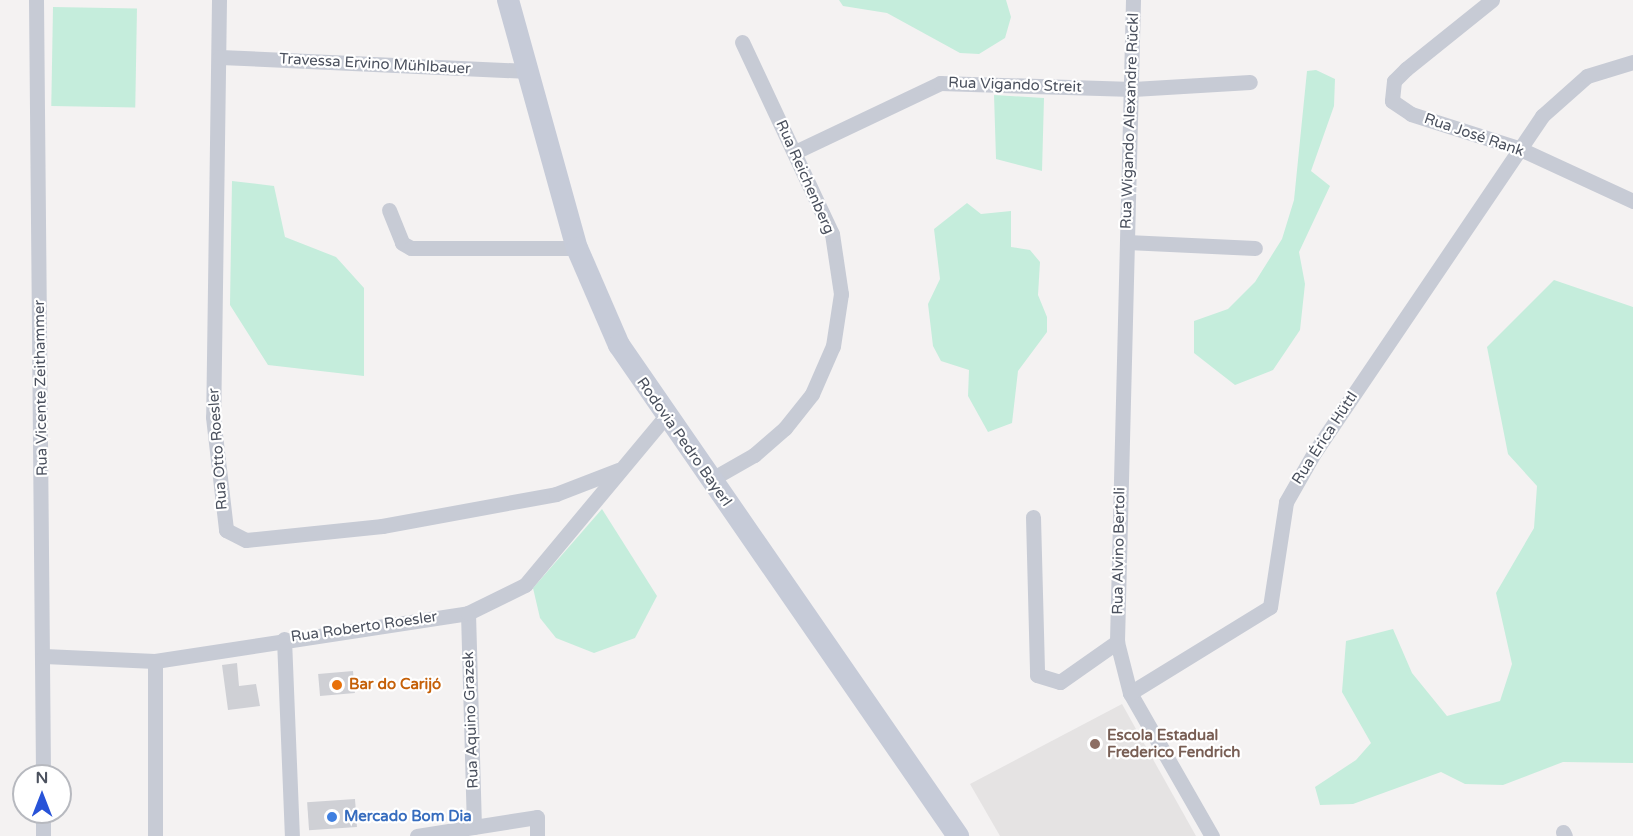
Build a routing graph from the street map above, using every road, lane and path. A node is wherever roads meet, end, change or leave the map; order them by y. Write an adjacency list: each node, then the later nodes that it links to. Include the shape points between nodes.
1 (36, 0): 26 (street, Rua Vicente Zeithammer)
2 (219, 0): 7 (street, Rua Otto Roesler)
3 (508, 0): 9 (main road, Rodovia Pedro Bayerl)
4 (1133, 0): 11 (street, Rua Wigando Alexandre Rückl)
5 (1481, 3): 12 (street, Rua José Rank, via 1406,69 1390,90 1392,101 1411,114)
6 (742, 42): 13 (street, Rua Reichenberg)
7 (220, 57): 9 (street, Travessa Ervino Mühlbauer); 20 (street, Rua Otto Roesler, via 213,417 226,530 246,540 382,526 556,494)
8 (1633, 62): 12 (street, Rua Érica Hüttl, via 1604,69 1568,89)
9 (529, 71): 17 (main road, Rodovia Pedro Bayerl)
10 (1250, 82): 11 (street, Rua Vigando Streit)
11 (1133, 89): 13 (street, Rua Vigando Streit, via 940,83); 16 (street, Rua Wigando Alexandre Rückl)
12 (1518, 148): 14 (street, Rua José Rank); 28 (street, Rua Érica Hüttl, via 1299,476 1282,522 1278,583 1270,607)
13 (795, 152): 21 (street, Rua Reichenberg, via 832,234 841,270 832,346 812,394 785,428)
14 (1633, 201)
15 (389, 210): 17 (street, via 402,243 411,248)
16 (1127, 242): 18 (street); 25 (street, Rua Alvino Bertoli)
17 (577, 248): 19 (main road, Rodovia Pedro Bayerl, via 620,345)
18 (1255, 248)
19 (665, 417): 20 (street, Rua Roberto Roesler); 21 (main road, Rodovia Pedro Bayerl)
20 (618, 470): 23 (street, Rua Roberto Roesler, via 525,585)
21 (710, 480): 35 (main road, Rodovia Pedro Bayerl)
22 (1033, 517): 25 (street, via 1037,675 1060,682)
23 (468, 613): 24 (street, Rua Roberto Roesler); 30 (street, Rua Aquino Grazek)
24 (284, 639): 27 (street, Rua Roberto Roesler); 32 (street)
25 (1117, 642): 28 (street, Rua Alvino Bertoli)
26 (44, 656): 27 (street, Rua Roberto Roesler); 29 (street, Rua Vicente Zeithammer)
27 (155, 661): 31 (street)
28 (1130, 693): 36 (street, Rua Alvino Bertoli)
29 (43, 764)
30 (474, 827): 33 (street); 34 (street, via 537,817)
31 (155, 836)
32 (292, 836)
33 (417, 836)
34 (537, 836)
35 (958, 836)
36 (1212, 836)

